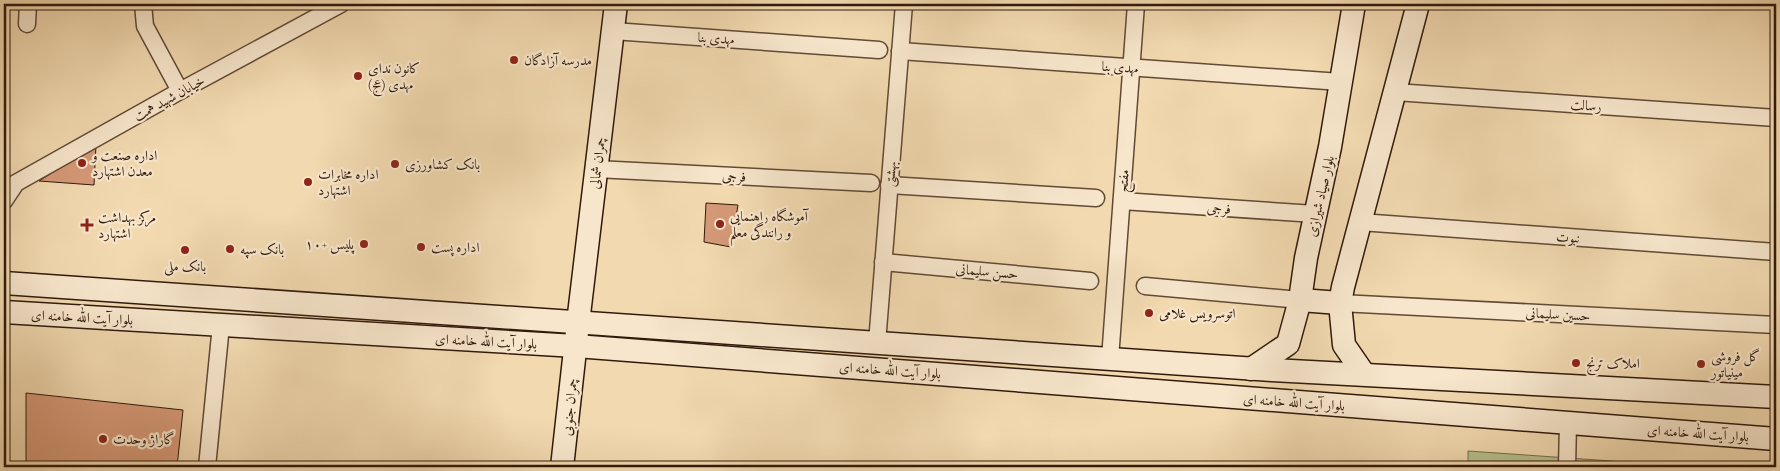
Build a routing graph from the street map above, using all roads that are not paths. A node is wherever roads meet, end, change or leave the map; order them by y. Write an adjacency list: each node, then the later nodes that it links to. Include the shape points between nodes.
1 (28, 4): 9 (street)
2 (143, 4): 15 (street, via 145,26)
3 (341, 4): 15 (street, خیابان شهید همت)
4 (616, 4): 10 (main road, چمران شمالی)
5 (904, 4): 12 (street, بهشتی)
6 (1136, 4): 13 (street, مفتح)
7 (1354, 4): 14 (main road, بلوار صیاد شیرازی)
8 (1416, 6): 16 (main road)
9 (27, 24)
10 (613, 31): 11 (street, مهدی بنا); 18 (main road, چمران شمالی)
11 (879, 50)
12 (900, 52): 13 (street, مهدی بنا); 20 (street, بهشتی)
13 (1132, 68): 14 (street, مهدی بنا); 23 (street, مفتح)
14 (1341, 82): 24 (main road, بلوار صیاد شیرازی)
15 (180, 91): 22 (street, خیابان شهید همت, via 16,183)
16 (1395, 92): 17 (street, رسالت); 25 (main road)
17 (1776, 118)
18 (596, 169): 19 (street, فرجی); 34 (main road, چمران شمالی)
19 (871, 183)
20 (889, 185): 21 (street); 27 (street, بهشتی)
21 (1096, 198)
22 (4, 201)
23 (1122, 201): 24 (street, فرجی); 39 (street, مفتح)
24 (1316, 214): 31 (main road, بلوار صیاد شیرازی)
25 (1360, 222): 26 (street, نبوت); 32 (main road)
26 (1776, 252)
27 (883, 262): 28 (street, حسن سلیمانی); 37 (street, بهشتی)
28 (1090, 281)
29 (4, 283): 34 (main road, بلوار آیت الله خامنه ای)
30 (1144, 286): 31 (street)
31 (1300, 300): 32 (main road); 40 (main road, بلوار صیاد شیرازی, via 1288,344)
32 (1340, 302): 36 (street, حسین سلیمانی); 41 (main road, via 1344,345)
33 (4, 312): 35 (main road, بلوار آیت الله خامنه ای)
34 (578, 323): 37 (main road, بلوار آیت الله خامنه ای); 38 (main road, چمران شمالی)
35 (221, 325): 38 (main road, بلوار آیت الله خامنه ای); 45 (street)
36 (1776, 325)
37 (877, 343): 39 (main road, بلوار آیت الله خامنه ای)
38 (576, 346): 43 (main road, بلوار آیت الله خامنه ای); 46 (main road, چمران جنوبی)
39 (1110, 359): 40 (main road, بلوار آیت الله خامنه ای)
40 (1251, 369): 41 (main road, بلوار آیت الله خامنه ای)
41 (1364, 374): 42 (main road, بلوار آیت الله خامنه ای)
42 (1776, 397)
43 (1568, 423): 44 (main road, بلوار آیت الله خامنه ای); 47 (street)
44 (1776, 439)
45 (207, 467)
46 (562, 467)
47 (1567, 467)

